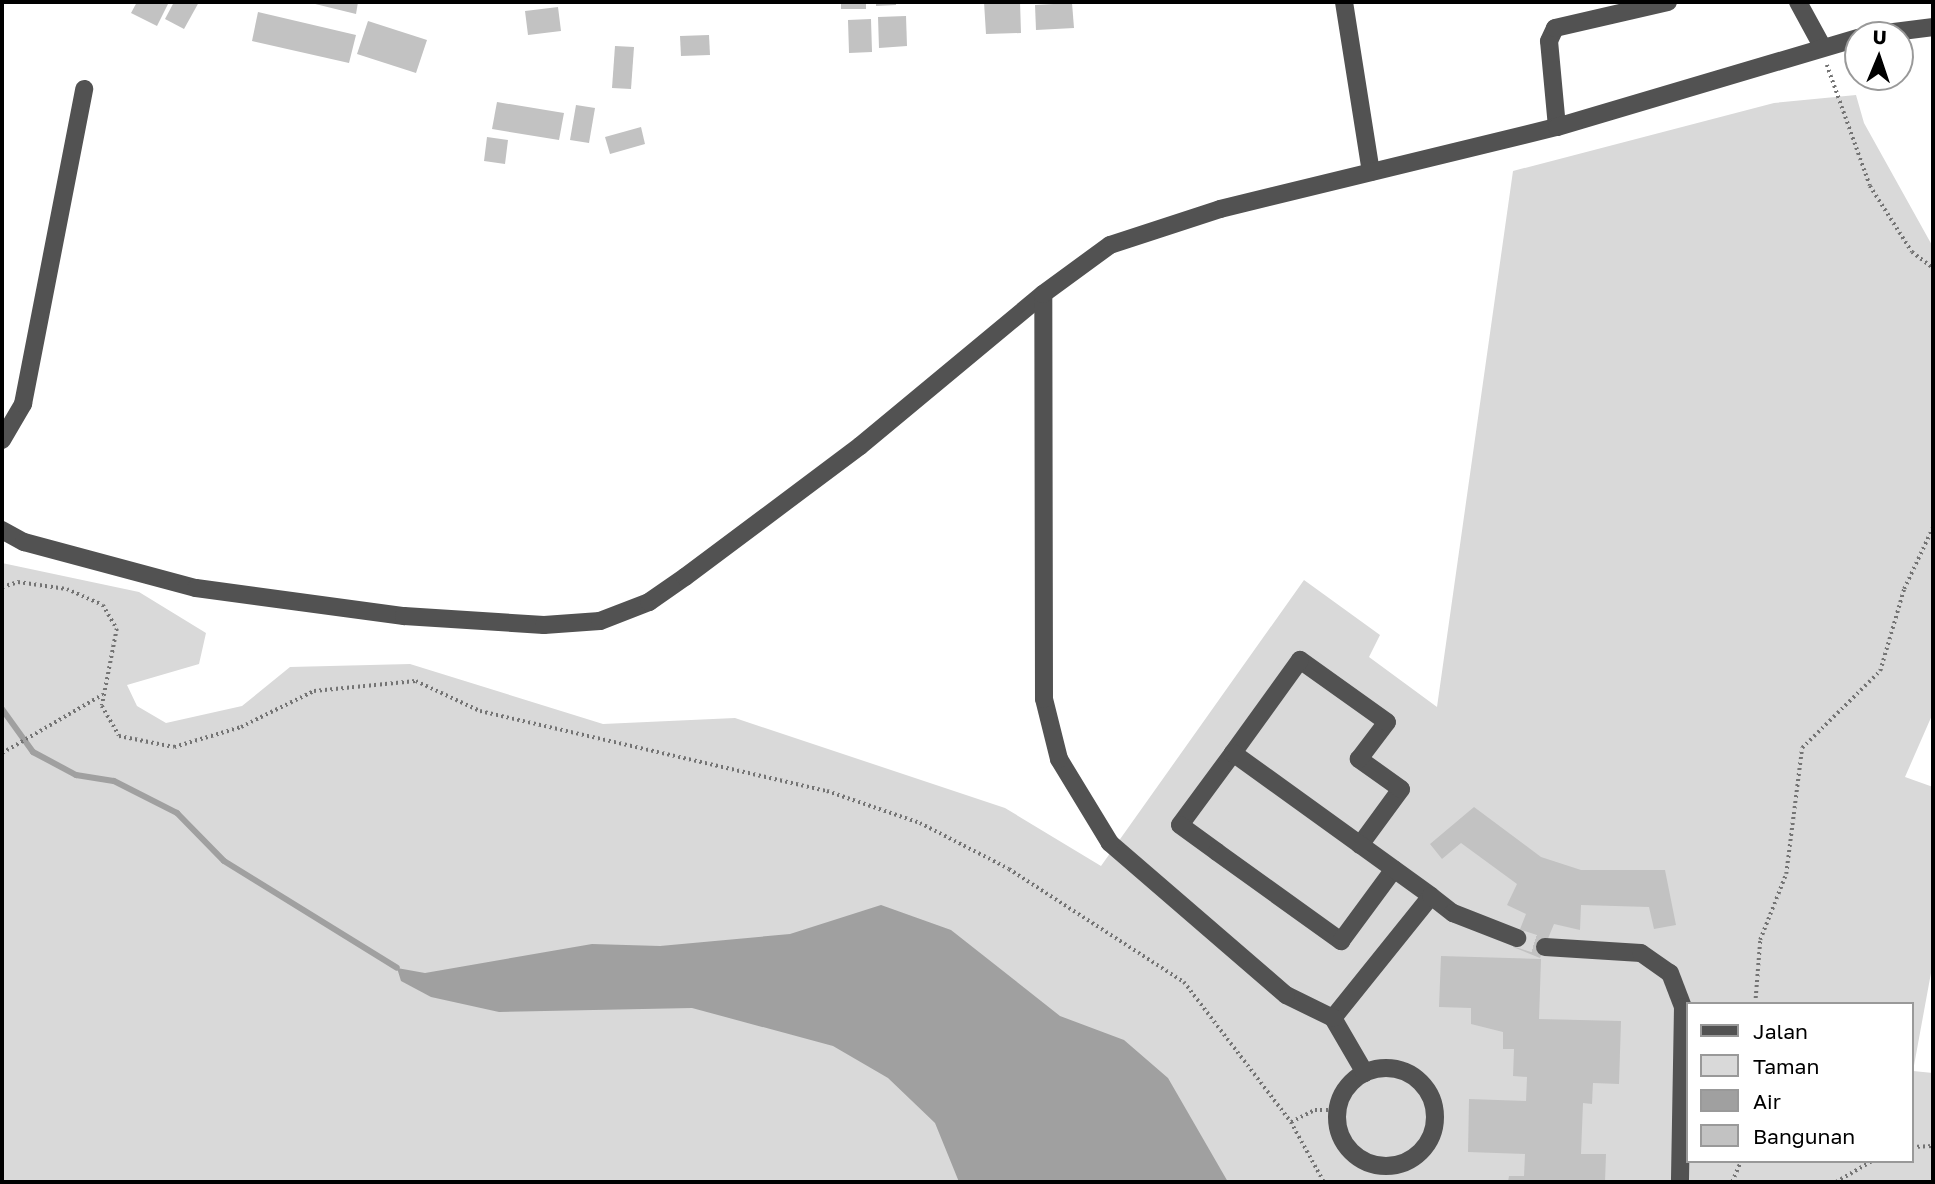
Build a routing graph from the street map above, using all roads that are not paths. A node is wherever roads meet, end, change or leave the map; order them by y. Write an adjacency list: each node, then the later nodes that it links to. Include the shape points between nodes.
1 (1344, 2): 10 (street)
2 (1668, 2): 9 (street, via 1555,28 1549,41)
3 (1798, 2): 7 (street)
4 (1933, 27): 5 (street)
5 (1914, 29)
6 (1844, 41): 7 (street)
7 (1822, 46): 9 (street)
8 (85, 89): 12 (street, via 23,404)
9 (1557, 127): 10 (street)
10 (1371, 172): 11 (street, via 1220,209 1110,245)
11 (1043, 294): 13 (street, via 860,446 685,577 649,602 600,621 544,625 404,617 195,588 24,541); 20 (street, via 1044,699 1059,759 1110,843 1286,995)
12 (2, 440)
13 (2, 530)
14 (1233, 753): 15 (street); 15 (street, via 1300,660 1387,723 1359,760 1401,789); 16 (street, via 1180,825 1256,880 1341,941)
15 (1360, 845): 16 (street)
16 (1394, 869): 17 (street)
17 (1431, 896): 18 (street, via 1453,913); 20 (street)
18 (1517, 938)
19 (1545, 947): 23 (street, via 1641,953 1670,973 1683,1007)
20 (1333, 1018): 21 (street)
21 (1365, 1073): 22 (street, via 1346,1087 1337,1110 1340,1136 1356,1156); 22 (street, via 1388,1068 1411,1074 1435,1106 1427,1145)
22 (1392, 1174)
23 (1680, 1182)

